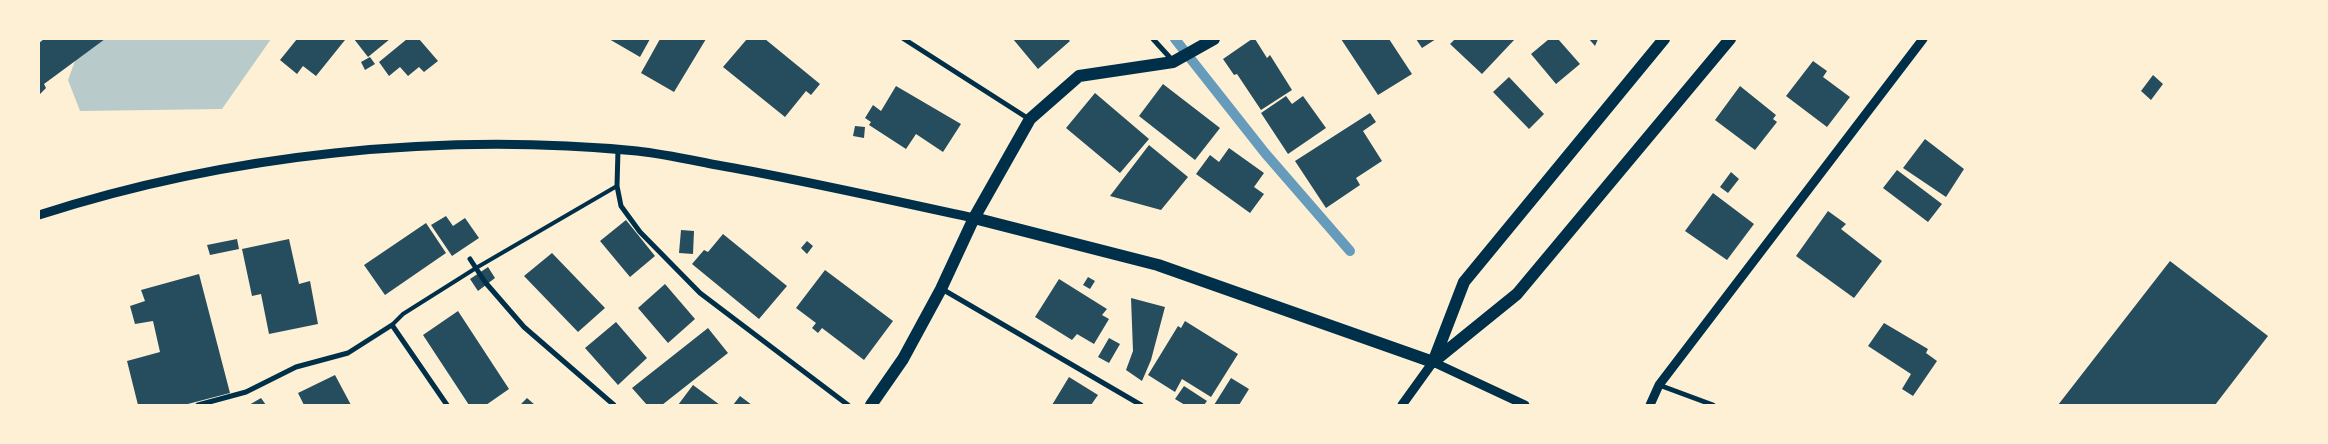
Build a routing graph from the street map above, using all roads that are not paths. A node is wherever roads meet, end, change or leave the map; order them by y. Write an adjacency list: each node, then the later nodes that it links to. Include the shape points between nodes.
1 (904, 39): 8 (street)
2 (1153, 39): 7 (street)
3 (1664, 39): 17 (main road, via 1464,282)
4 (1730, 39): 17 (main road, via 1518,294)
5 (1923, 39): 18 (street)
6 (1211, 41): 7 (main road)
7 (1174, 61): 8 (main road, via 1079,76)
8 (1030, 119): 12 (main road)
9 (618, 150): 10 (street); 11 (street, via 470,144 276,161 181,177 89,199); 12 (street, via 752,171)
10 (617, 186): 14 (lane); 22 (street, via 621,206 640,232 700,293)
11 (39, 215)
12 (974, 218): 15 (main road); 17 (main road, via 1158,265)
13 (470, 259): 14 (street)
14 (476, 268): 16 (lane, via 403,314); 21 (street, via 524,327)
15 (942, 289): 23 (main road, via 903,359); 24 (street)
16 (392, 325): 19 (street, via 348,353 296,367 246,392); 20 (street)
17 (1433, 362): 25 (street); 26 (street)
18 (1658, 385): 27 (street); 28 (street)
19 (198, 405)
20 (447, 405)
21 (614, 405)
22 (848, 405)
23 (871, 405)
24 (1140, 405)
25 (1402, 405)
26 (1525, 405)
27 (1650, 405)
28 (1713, 405)

